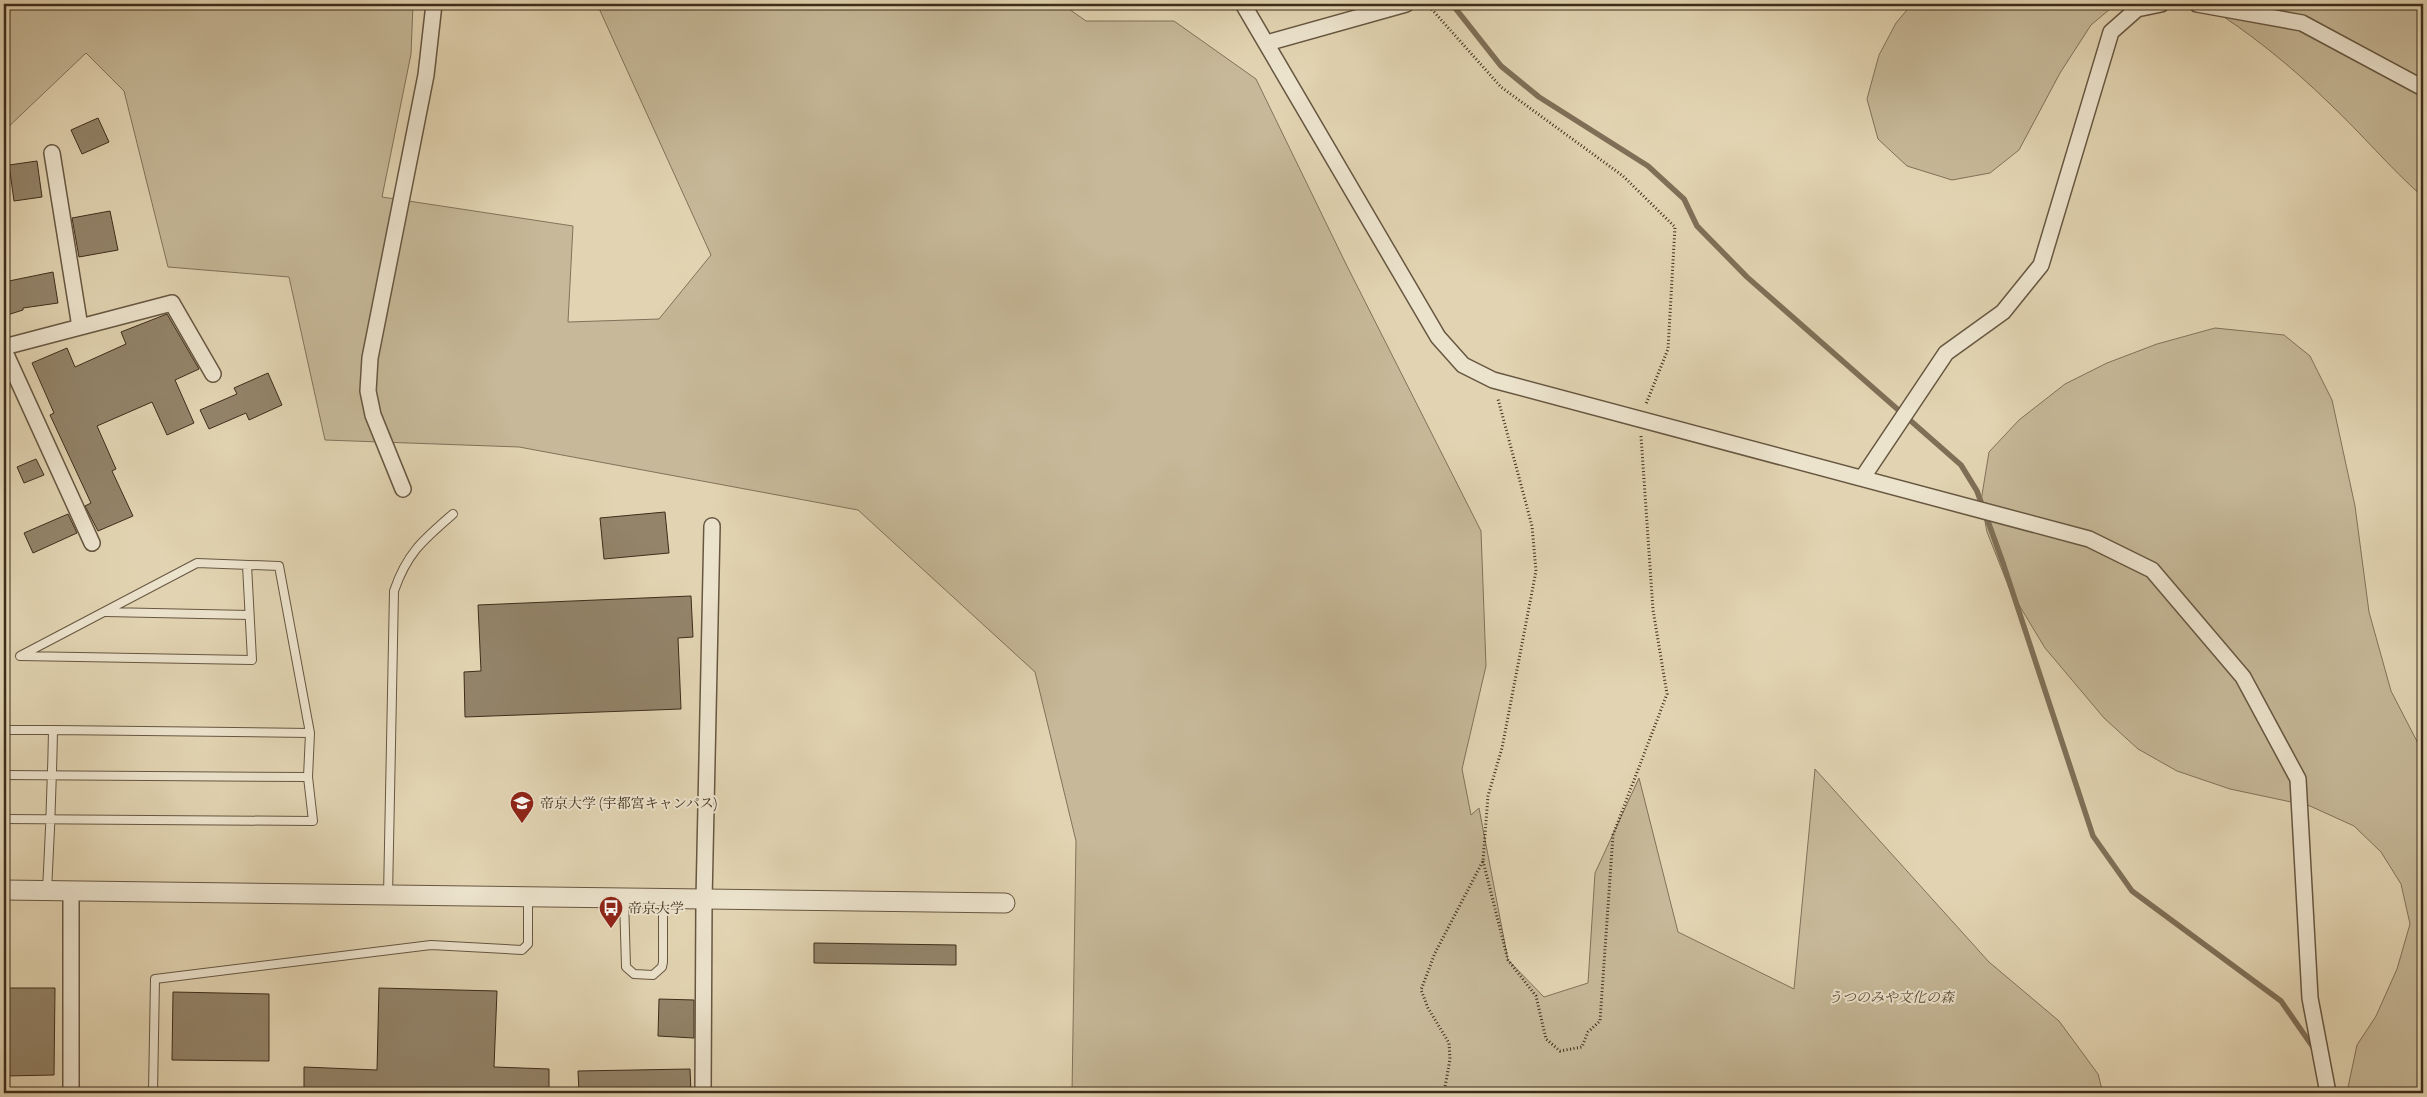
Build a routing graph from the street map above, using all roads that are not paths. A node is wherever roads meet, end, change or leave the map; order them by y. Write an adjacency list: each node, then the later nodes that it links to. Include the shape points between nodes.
1 (434, 4): 13 (street, via 426,75 370,358 368,391 373,415)
2 (1243, 4): 6 (street)
3 (1406, 4): 6 (street)
4 (2161, 4): 12 (street, via 2137,9 2111,32 2041,265 2003,312 1946,353)
5 (2197, 4): 7 (street, via 2302,23)
6 (1267, 43): 12 (street, via 1438,337 1463,365 1493,380)
7 (2423, 88)
8 (52, 154): 9 (street)
9 (80, 327): 10 (street); 11 (street, via 172,303)
10 (4, 348): 16 (street)
11 (213, 374)
12 (1864, 477): 40 (street, via 2089,539 2152,570 2243,677 2298,779 2310,998)
13 (403, 489)
14 (453, 514): 31 (lane, via 423,540 402,569 394,591)
15 (712, 526): 35 (street)
16 (92, 543)
17 (247, 565): 18 (lane, via 197,563); 19 (lane); 22 (lane, via 279,566)
18 (103, 612): 19 (lane); 19 (lane, via 20,656 252,660)
19 (249, 615)
20 (4, 730): 21 (lane)
21 (54, 730): 22 (lane); 24 (lane)
22 (310, 733): 25 (lane)
23 (4, 775): 24 (lane)
24 (53, 776): 25 (lane); 27 (lane)
25 (308, 777): 27 (lane, via 313,821)
26 (4, 819): 27 (lane)
27 (50, 819): 29 (lane)
28 (4, 890): 29 (street)
29 (47, 891): 30 (street)
30 (71, 892): 31 (street); 37 (street)
31 (388, 896): 32 (street)
32 (528, 897): 33 (street); 38 (lane, via 528,944 522,950 431,945 155,979)
33 (624, 898): 34 (street); 34 (lane, via 626,967 634,974 653,975 663,962)
34 (663, 899): 35 (street)
35 (704, 900): 36 (street); 39 (street)
36 (1005, 903)
37 (70, 1093)
38 (152, 1093)
39 (703, 1093)
40 (2328, 1093)

